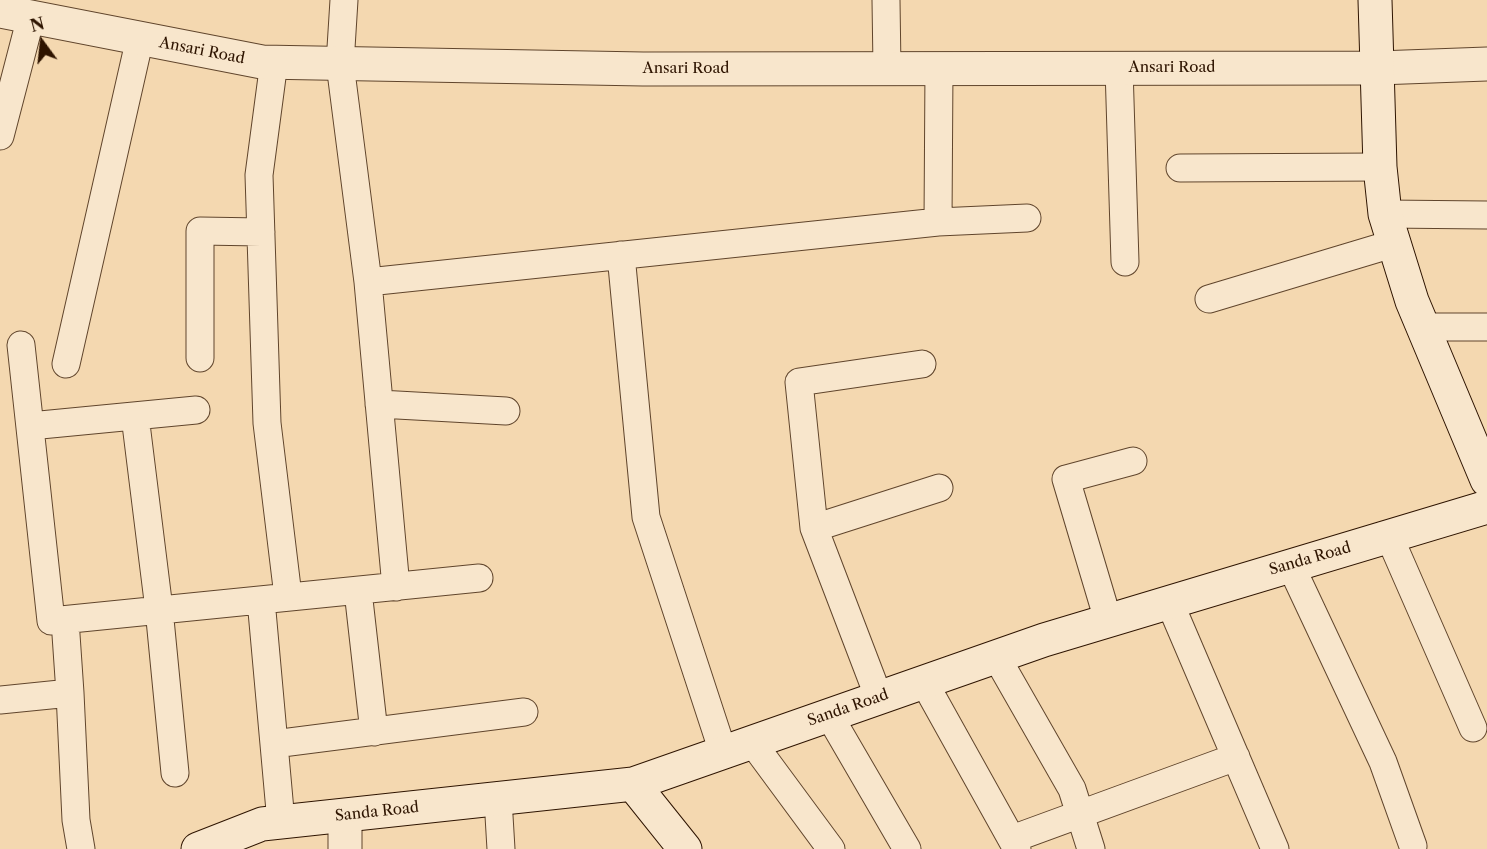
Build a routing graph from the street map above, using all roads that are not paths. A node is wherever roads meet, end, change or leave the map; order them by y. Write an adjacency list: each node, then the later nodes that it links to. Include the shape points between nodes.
1 (344, 0): 7 (street)
2 (886, 0): 9 (street)
3 (1375, 0): 12 (main road)
4 (15, 14): 5 (main road, Ansari Road); 13 (street)
5 (140, 38): 6 (main road, Ansari Road); 29 (street)
6 (274, 62): 7 (main road, Ansari Road); 20 (street, via 259,175)
7 (340, 64): 9 (main road, Ansari Road); 23 (street)
8 (1487, 64): 12 (main road, Ansari Road)
9 (887, 68): 10 (main road, Ansari Road)
10 (939, 68): 11 (main road, Ansari Road); 18 (street)
11 (1119, 68): 12 (main road, Ansari Road); 22 (street)
12 (1378, 68): 14 (main road)
13 (0, 136)
14 (1380, 167): 15 (street); 19 (main road)
15 (1180, 168)
16 (1487, 214): 19 (street)
17 (1027, 218): 18 (street)
18 (938, 222): 21 (street)
19 (1388, 229): 24 (street); 25 (main road)
20 (261, 232): 28 (street, via 200,231); 47 (street, via 267,423)
21 (621, 255): 23 (street); 63 (street, via 646,517)
22 (1125, 262)
23 (368, 282): 31 (street)
24 (1209, 300)
25 (1423, 327): 26 (street); 35 (main road)
26 (1487, 327)
27 (21, 345): 36 (street)
28 (200, 358)
29 (66, 364)
30 (922, 364): 41 (street, via 799,382)
31 (379, 404): 33 (street); 45 (street)
32 (196, 410): 34 (street)
33 (506, 411)
34 (135, 416): 36 (street); 50 (street)
35 (1475, 424): 38 (main road)
36 (30, 426): 51 (street, via 51,621)
37 (1133, 461): 52 (street, via 1066,479)
38 (1487, 480)
39 (939, 488): 41 (street)
40 (1487, 507): 42 (main road, Sanda Road)
41 (814, 528): 56 (street)
42 (1389, 536): 43 (main road, Sanda Road); 60 (street)
43 (1290, 564): 49 (main road, Sanda Road); 72 (street, via 1383,762)
44 (479, 578): 45 (street)
45 (396, 586): 46 (street)
46 (358, 591): 47 (street); 61 (street)
47 (288, 596): 48 (street)
48 (261, 600): 50 (street); 62 (street)
49 (1169, 601): 52 (main road, Sanda Road); 64 (street)
50 (159, 609): 51 (street); 65 (street)
51 (65, 620): 55 (street)
52 (1108, 620): 53 (main road, Sanda Road)
53 (996, 656): 54 (main road, Sanda Road); 68 (street, via 1072,789)
54 (924, 682): 56 (main road, Sanda Road); 71 (street)
55 (70, 693): 57 (street); 73 (street)
56 (879, 698): 59 (main road, Sanda Road)
57 (0, 700)
58 (524, 712): 61 (street)
59 (829, 715): 63 (main road, Sanda Road); 79 (street)
60 (1473, 728)
61 (374, 732): 62 (street)
62 (274, 744): 70 (street)
63 (738, 747): 66 (main road, Sanda Road); 78 (street)
64 (1236, 757): 68 (street); 81 (street)
65 (175, 773)
66 (633, 784): 67 (main road, Sanda Road); 77 (main road)
67 (498, 800): 69 (main road, Sanda Road); 76 (street)
68 (1080, 814): 71 (street); 80 (street)
69 (345, 816): 70 (main road, Sanda Road); 75 (main road)
70 (281, 822): 74 (main road, Sanda Road, via 262,824)
71 (1015, 844)
72 (1413, 846)
73 (81, 849)
74 (198, 849)
75 (345, 849)
76 (501, 849)
77 (685, 849)
78 (831, 849)
79 (907, 849)
80 (1091, 849)
81 (1275, 849)

